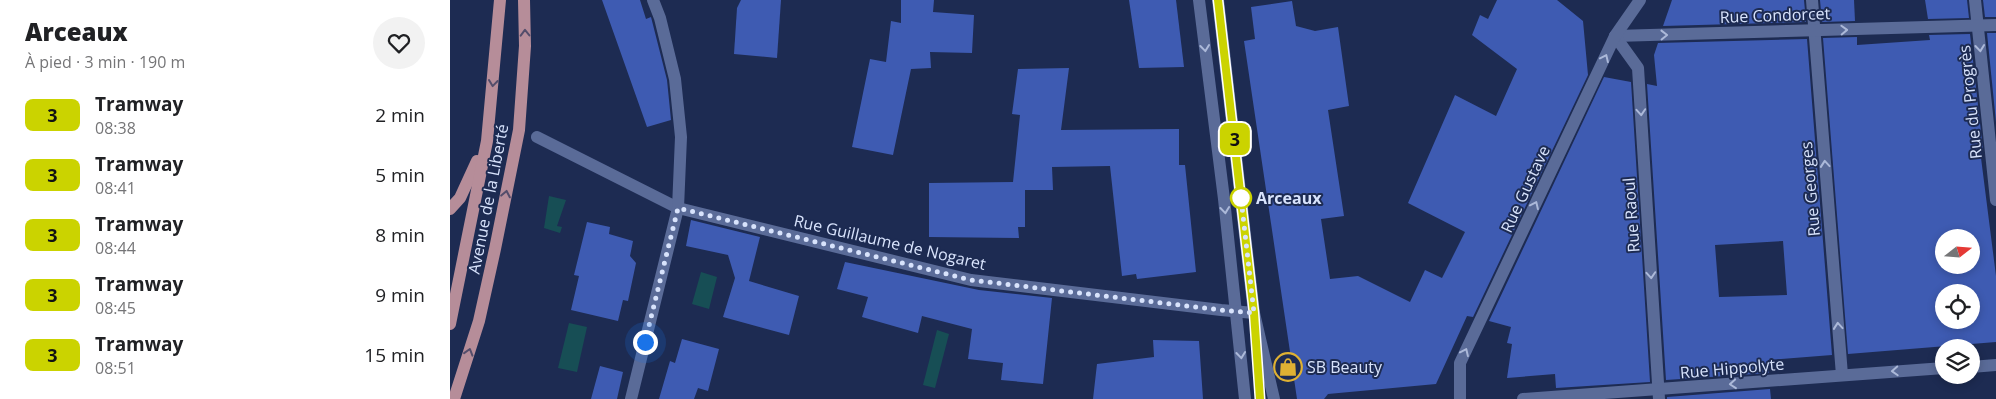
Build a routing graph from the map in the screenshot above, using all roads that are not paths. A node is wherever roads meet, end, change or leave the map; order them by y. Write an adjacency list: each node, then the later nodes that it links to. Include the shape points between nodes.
1 (500, 0): 14 (main road, Avenue de la Liberté, one-way to 14)
2 (524, 0): 26 (main road, Avenue de la Liberté, one-way to 2, via 479,321 516,145 525,46)
3 (653, 0): 16 (street, via 675,79 681,137)
4 (1199, 0): 18 (street, one-way to 18)
5 (1218, 0): 19 (street)
6 (1640, 0): 12 (street, Rue Gustave)
7 (1812, 0): 11 (street, Rue Georges)
8 (1975, 0): 10 (street, Rue du Progrès)
9 (1996, 25): 10 (street, Rue Condorcet)
10 (1978, 26): 11 (street, Rue Condorcet, one-way to 10); 15 (street, Rue du Progrès, one-way to 15)
11 (1813, 31): 12 (street, Rue Condorcet, one-way to 11); 24 (street, Rue Georges, one-way to 11)
12 (1615, 36): 25 (street, Rue Raoul, one-way to 25, via 1638,68); 30 (street, Rue Gustave, one-way to 12, via 1460,363)
13 (538, 137): 16 (street, Rue Guillaume de Nogaret)
14 (487, 140): 17 (main road, via 460,198); 20 (main road, Avenue de la Liberté)
15 (1996, 200)
16 (678, 208): 18 (street, Rue Guillaume de Nogaret, via 971,280); 27 (street)
17 (450, 209)
18 (1236, 312): 19 (street, Rue Guillaume de Nogaret); 28 (street, one-way to 28)
19 (1254, 313): 29 (street)
20 (450, 324)
21 (1996, 365): 22 (street)
22 (1980, 366)
23 (1935, 369): 24 (street, Rue Hippolyte, one-way to 24)
24 (1842, 375): 25 (street, Rue Hippolyte, one-way to 25)
25 (1659, 395): 31 (street, Rue Hippolyte)
26 (454, 399)
27 (631, 399)
28 (1245, 399)
29 (1274, 399)
30 (1460, 399)
31 (1523, 399)

